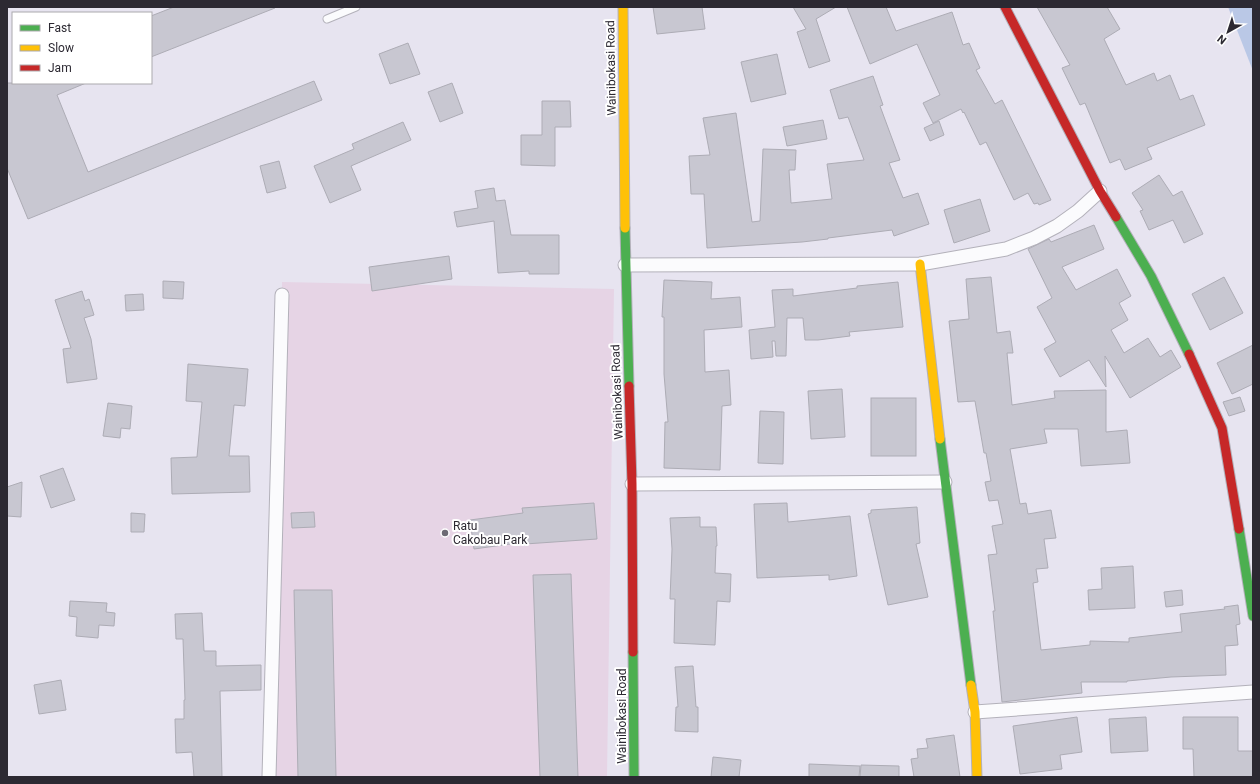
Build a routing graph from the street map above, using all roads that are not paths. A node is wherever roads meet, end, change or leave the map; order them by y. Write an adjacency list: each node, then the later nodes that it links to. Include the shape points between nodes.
1 (356, 7): 4 (lane)
2 (623, 7): 7 (street, Wainibokasi Road)
3 (1005, 7): 5 (street)
4 (327, 19)
5 (1100, 191): 6 (street, via 1057,226 1034,238 1006,249); 11 (street, via 1151,276 1222,428)
6 (920, 264): 7 (street); 9 (street)
7 (625, 265): 10 (street, Wainibokasi Road)
8 (282, 295): 14 (street)
9 (945, 482): 10 (street); 13 (street)
10 (632, 484): 15 (street, Wainibokasi Road)
11 (1253, 616)
12 (1253, 692): 13 (street)
13 (975, 712): 16 (street)
14 (269, 777)
15 (634, 777)
16 (977, 777)

